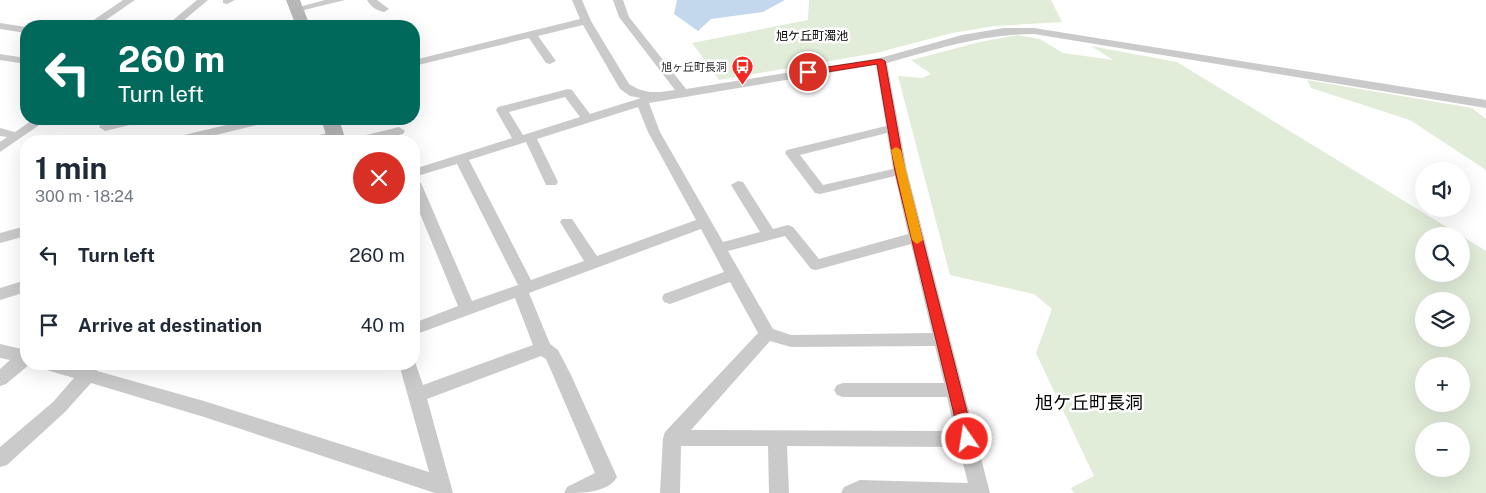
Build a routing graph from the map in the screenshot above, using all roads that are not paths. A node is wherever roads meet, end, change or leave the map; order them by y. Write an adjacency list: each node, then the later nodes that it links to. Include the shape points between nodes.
1 (130, 0): 9 (street)
2 (203, 0): 10 (street)
3 (340, 0): 7 (street)
4 (372, 0): 8 (street)
5 (577, 0): 12 (street)
6 (618, 0): 22 (street, via 624,16)
7 (294, 5): 11 (street)
8 (384, 9)
9 (99, 20)
10 (178, 20)
11 (300, 20)
12 (586, 20): 15 (street); 23 (street, via 624,86)
13 (0, 26): 14 (street)
14 (20, 29)
15 (531, 34): 18 (street); 20 (street)
16 (5, 58): 17 (street); 21 (street)
17 (20, 61)
18 (550, 61)
19 (881, 61): 22 (street); 25 (street, via 962,38 1004,31 1034,31); 29 (street)
20 (420, 62)
21 (0, 64)
22 (682, 92): 23 (street)
23 (656, 97): 24 (street)
24 (642, 102): 26 (street); 44 (street, via 654,132)
25 (1486, 104)
26 (588, 119): 35 (street); 35 (street, via 568,93 502,110)
27 (33, 125): 34 (street)
28 (241, 125): 32 (street)
29 (892, 128): 39 (street); 39 (street, via 792,153 820,190)
30 (399, 131): 33 (street)
31 (0, 132): 34 (street)
32 (201, 135)
33 (383, 135)
34 (17, 136): 36 (street)
35 (525, 139): 37 (street); 40 (street)
36 (0, 148)
37 (462, 158): 38 (street); 53 (street)
38 (420, 171)
39 (900, 171): 47 (street)
40 (551, 182)
41 (738, 185): 46 (street)
42 (420, 197): 56 (street)
43 (566, 222): 50 (street)
44 (706, 222): 49 (street); 50 (street)
45 (20, 233): 48 (street)
46 (769, 234): 47 (street, via 788,230 816,264); 49 (street)
47 (917, 237): 59 (street)
48 (0, 238)
49 (720, 248): 51 (street)
50 (593, 262): 53 (street)
51 (734, 274): 55 (street); 58 (street)
52 (20, 288): 54 (street)
53 (523, 288): 56 (street); 60 (street)
54 (0, 294)
55 (670, 298)
56 (467, 308): 57 (street)
57 (420, 327)
58 (767, 334): 59 (street, via 792,341); 70 (street)
59 (943, 339): 68 (street)
60 (543, 348): 69 (street); 76 (street, via 552,355 562,375 606,477)
61 (0, 351): 62 (street)
62 (20, 356)
63 (20, 362): 66 (street)
64 (89, 370): 73 (street, via 59,407); 74 (street)
65 (410, 370): 69 (street)
66 (0, 379)
67 (843, 390): 68 (street)
68 (955, 390): 72 (street)
69 (416, 396): 74 (street)
70 (672, 438): 71 (street); 77 (street)
71 (777, 439): 72 (street); 78 (street)
72 (967, 439): 75 (street)
73 (0, 459)
74 (443, 489)
75 (980, 492): 79 (street, via 860,488)
76 (574, 493)
77 (670, 493)
78 (779, 493)
79 (851, 493)

